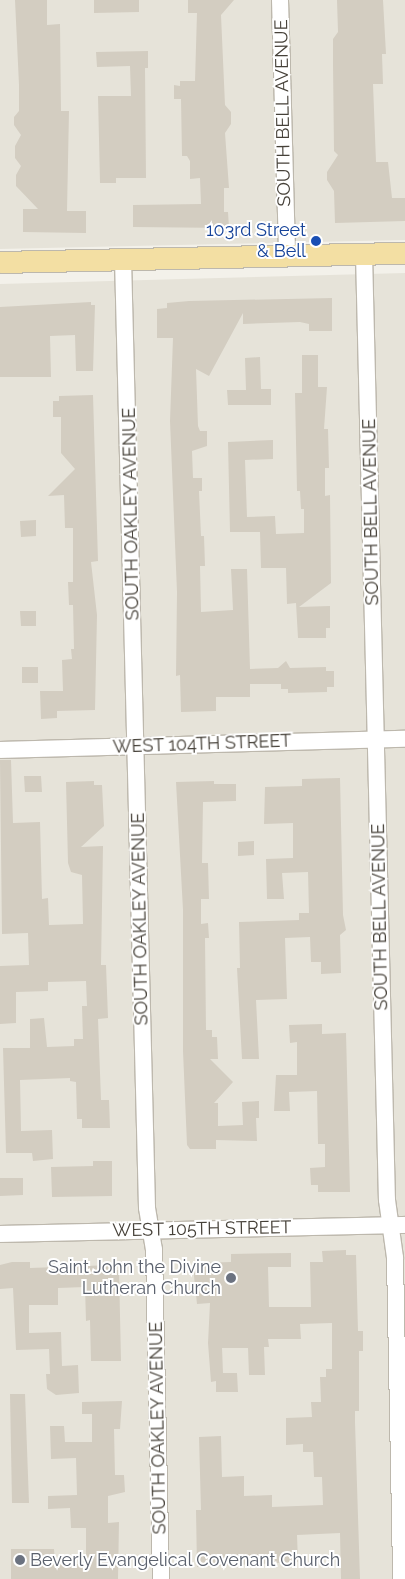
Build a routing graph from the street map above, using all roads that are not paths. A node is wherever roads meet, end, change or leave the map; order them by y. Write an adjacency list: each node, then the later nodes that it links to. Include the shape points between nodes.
1 (280, 0): 4 (street, SOUTH BELL AVENUE)
2 (405, 253): 3 (main road)
3 (364, 254): 4 (main road); 8 (street, SOUTH BELL AVENUE)
4 (287, 255): 5 (main road)
5 (124, 259): 6 (main road); 9 (street, SOUTH OAKLEY AVENUE)
6 (0, 262)
7 (405, 739): 8 (street, WEST 104TH STREET)
8 (376, 740): 9 (street, WEST 104TH STREET); 11 (street, SOUTH BELL AVENUE, via 387,1200)
9 (136, 746): 10 (street, WEST 104TH STREET); 12 (street, SOUTH OAKLEY AVENUE, via 147,1208)
10 (0, 750)
11 (398, 1225): 12 (street, WEST 105TH STREET); 15 (street, SOUTH BELL AVENUE, via 395,1258)
12 (152, 1230): 13 (street, WEST 105TH STREET); 14 (street, SOUTH OAKLEY AVENUE)
13 (0, 1234)
14 (160, 1579)
15 (400, 1579)

